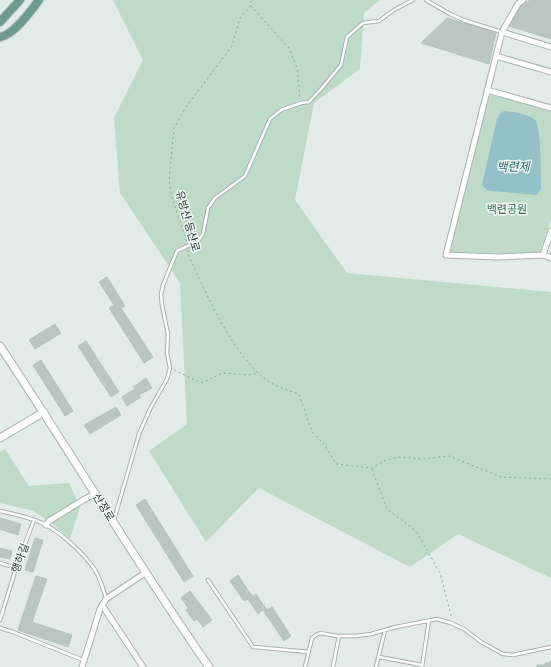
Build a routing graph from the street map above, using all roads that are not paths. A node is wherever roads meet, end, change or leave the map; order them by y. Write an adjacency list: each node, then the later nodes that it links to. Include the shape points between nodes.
1 (20, 0): 6 (main road)
2 (39, 0): 8 (main road, via 19,25)
3 (413, 0): 23 (lane, via 379,21 363,23 347,37 341,65 309,102 301,102 281,110 270,119 245,176 215,198 208,208 203,234 198,241 177,251 161,295 168,334 167,353 170,368 140,434)
4 (426, 0): 7 (lane, via 466,21)
5 (523, 0): 7 (street)
6 (0, 22)
7 (502, 32): 9 (street); 10 (street)
8 (1, 38)
9 (551, 47)
10 (496, 56): 11 (street); 12 (street)
11 (551, 72)
12 (487, 90): 13 (street); 15 (street, via 446,255 498,258)
13 (551, 108)
14 (551, 231): 15 (street)
15 (543, 255): 16 (street)
16 (551, 258)
17 (0, 346): 18 (street, 산정로)
18 (44, 412): 19 (street); 20 (street, 산정로)
19 (0, 438)
20 (95, 494): 23 (street, 산정로); 24 (street)
21 (0, 511): 22 (lane)
22 (34, 520): 24 (lane); 26 (lane, 행하길)
23 (113, 522): 27 (street, 산정로)
24 (46, 525): 29 (lane, via 90,562 100,579)
25 (0, 563): 26 (lane)
26 (16, 568): 31 (lane, 행하길)
27 (145, 573): 29 (street); 43 (street, 산정로)
28 (208, 580): 37 (lane, via 253,647)
29 (106, 599): 30 (street)
30 (102, 605): 39 (street); 42 (street)
31 (0, 620)
32 (430, 620): 34 (lane); 36 (lane, via 437,619 464,628 503,654 513,655); 40 (lane)
33 (0, 628): 39 (lane)
34 (385, 630): 35 (lane, via 363,635); 38 (lane)
35 (340, 636): 37 (lane, via 320,633 312,638); 45 (lane)
36 (551, 647)
37 (308, 652): 44 (lane)
38 (378, 657): 40 (lane); 46 (lane)
39 (84, 660): 41 (street)
40 (422, 666)
41 (82, 667)
42 (143, 667)
43 (209, 667)
44 (305, 667)
45 (333, 667)
46 (376, 667)

